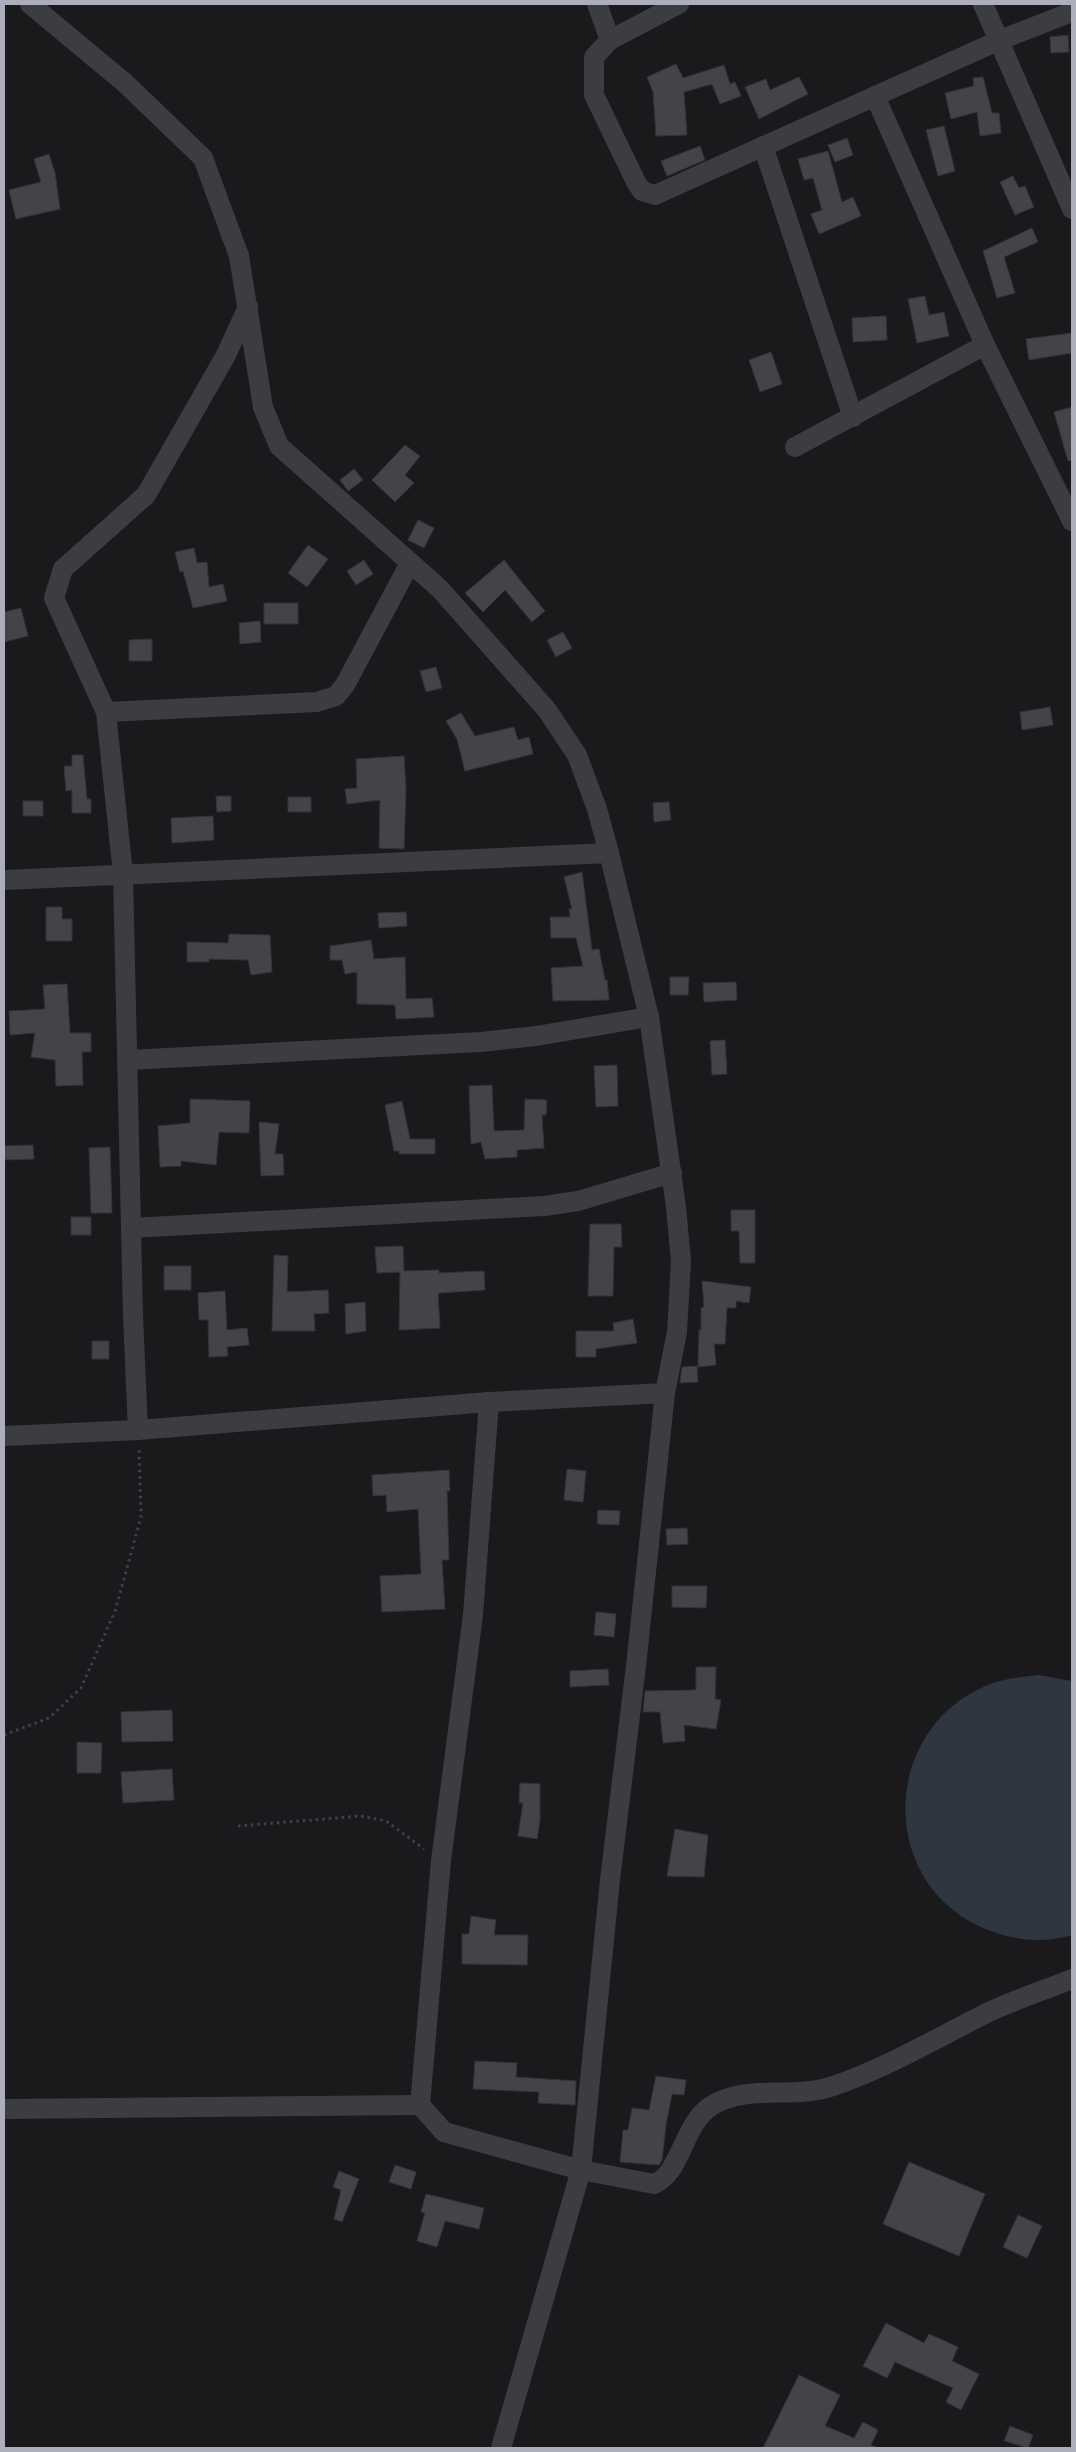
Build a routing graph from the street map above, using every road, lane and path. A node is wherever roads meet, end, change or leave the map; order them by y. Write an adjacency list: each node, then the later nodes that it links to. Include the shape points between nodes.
1 (30, 4): 11 (street, via 125,83 203,158 239,256)
2 (597, 4): 6 (street)
3 (679, 4): 6 (street)
4 (983, 4): 7 (street)
5 (1072, 12): 7 (street)
6 (610, 40): 9 (street, via 594,57 594,95 642,190 655,195)
7 (1000, 40): 8 (street); 10 (street)
8 (875, 96): 9 (street); 12 (street)
9 (763, 146): 13 (street)
10 (1072, 209)
11 (248, 307): 16 (street, via 263,407 279,446); 17 (street, via 226,355 146,495 63,569 54,598)
12 (985, 345): 13 (street); 15 (street)
13 (854, 417): 14 (street)
14 (796, 447)
15 (1072, 522)
16 (410, 563): 17 (street, via 345,685 336,696 317,702); 18 (street, via 440,589 547,710 577,756)
17 (106, 712): 19 (street)
18 (609, 853): 19 (street); 21 (street)
19 (123, 874): 20 (street); 22 (street)
20 (4, 880)
21 (649, 1017): 22 (street, via 481,1042); 23 (street)
22 (127, 1060): 24 (street)
23 (672, 1173): 24 (street, via 578,1201 544,1206); 25 (street, via 681,1260 677,1332)
24 (131, 1228): 27 (street)
25 (665, 1393): 26 (street); 35 (street, via 608,1899)
26 (489, 1402): 27 (street); 31 (street, via 473,1615)
27 (138, 1430): 28 (street); 29 (path, via 141,1517 115,1611 81,1688 49,1718)
28 (4, 1436)
29 (4, 1735)
30 (238, 1826): 31 (path, via 361,1816 386,1821)
31 (442, 1862): 33 (street)
32 (1072, 1979): 35 (street, via 992,2011 908,2055 832,2086 799,2093 735,2095 710,2107 690,2129 662,2181 654,2184)
33 (420, 2105): 34 (street); 35 (street, via 444,2132)
34 (4, 2108)
35 (582, 2170): 36 (street)
36 (501, 2448)

